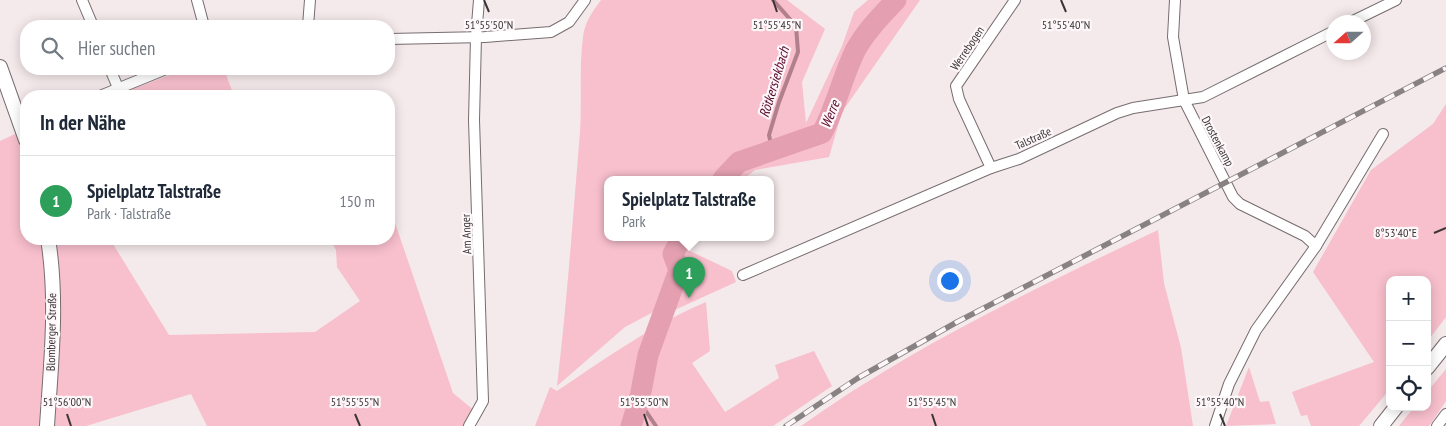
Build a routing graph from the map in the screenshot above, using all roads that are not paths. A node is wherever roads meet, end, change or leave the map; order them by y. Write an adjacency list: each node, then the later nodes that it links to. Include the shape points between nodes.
1 (82, 0): 10 (street)
2 (197, 0): 11 (street)
3 (310, 0): 12 (street)
4 (479, 0): 14 (street, Am Anger)
5 (585, 0): 14 (street, via 569,22 551,32)
6 (1015, 0): 23 (street, Werrebogen, via 956,86)
7 (1175, 0): 20 (street, Drostenkamp, via 1173,37)
8 (1396, 0): 9 (street)
9 (1365, 15)
10 (90, 20)
11 (202, 20)
12 (308, 20)
13 (1326, 35): 20 (street, Talstraße, via 1203,97)
14 (476, 37): 15 (street); 32 (street, Am Anger, via 474,120 482,401)
15 (395, 39)
16 (0, 67): 21 (street)
17 (113, 75): 19 (street)
18 (153, 75): 19 (street)
19 (119, 90)
20 (1184, 100): 23 (street, Talstraße, via 1116,113 1019,159); 25 (street, Drostenkamp, via 1233,197 1240,204 1304,236)
21 (20, 112)
22 (1383, 134): 25 (street)
23 (991, 168): 26 (street, Talstraße)
24 (49, 245): 31 (street, Blomberger Straße, via 52,347)
25 (1316, 246): 33 (street, via 1256,330 1229,384)
26 (743, 275)
27 (1446, 344): 28 (street)
28 (1429, 366)
29 (1393, 411): 34 (street)
30 (1446, 414): 35 (street)
31 (47, 426)
32 (469, 426)
33 (1215, 426)
34 (1381, 426)
35 (1437, 426)

